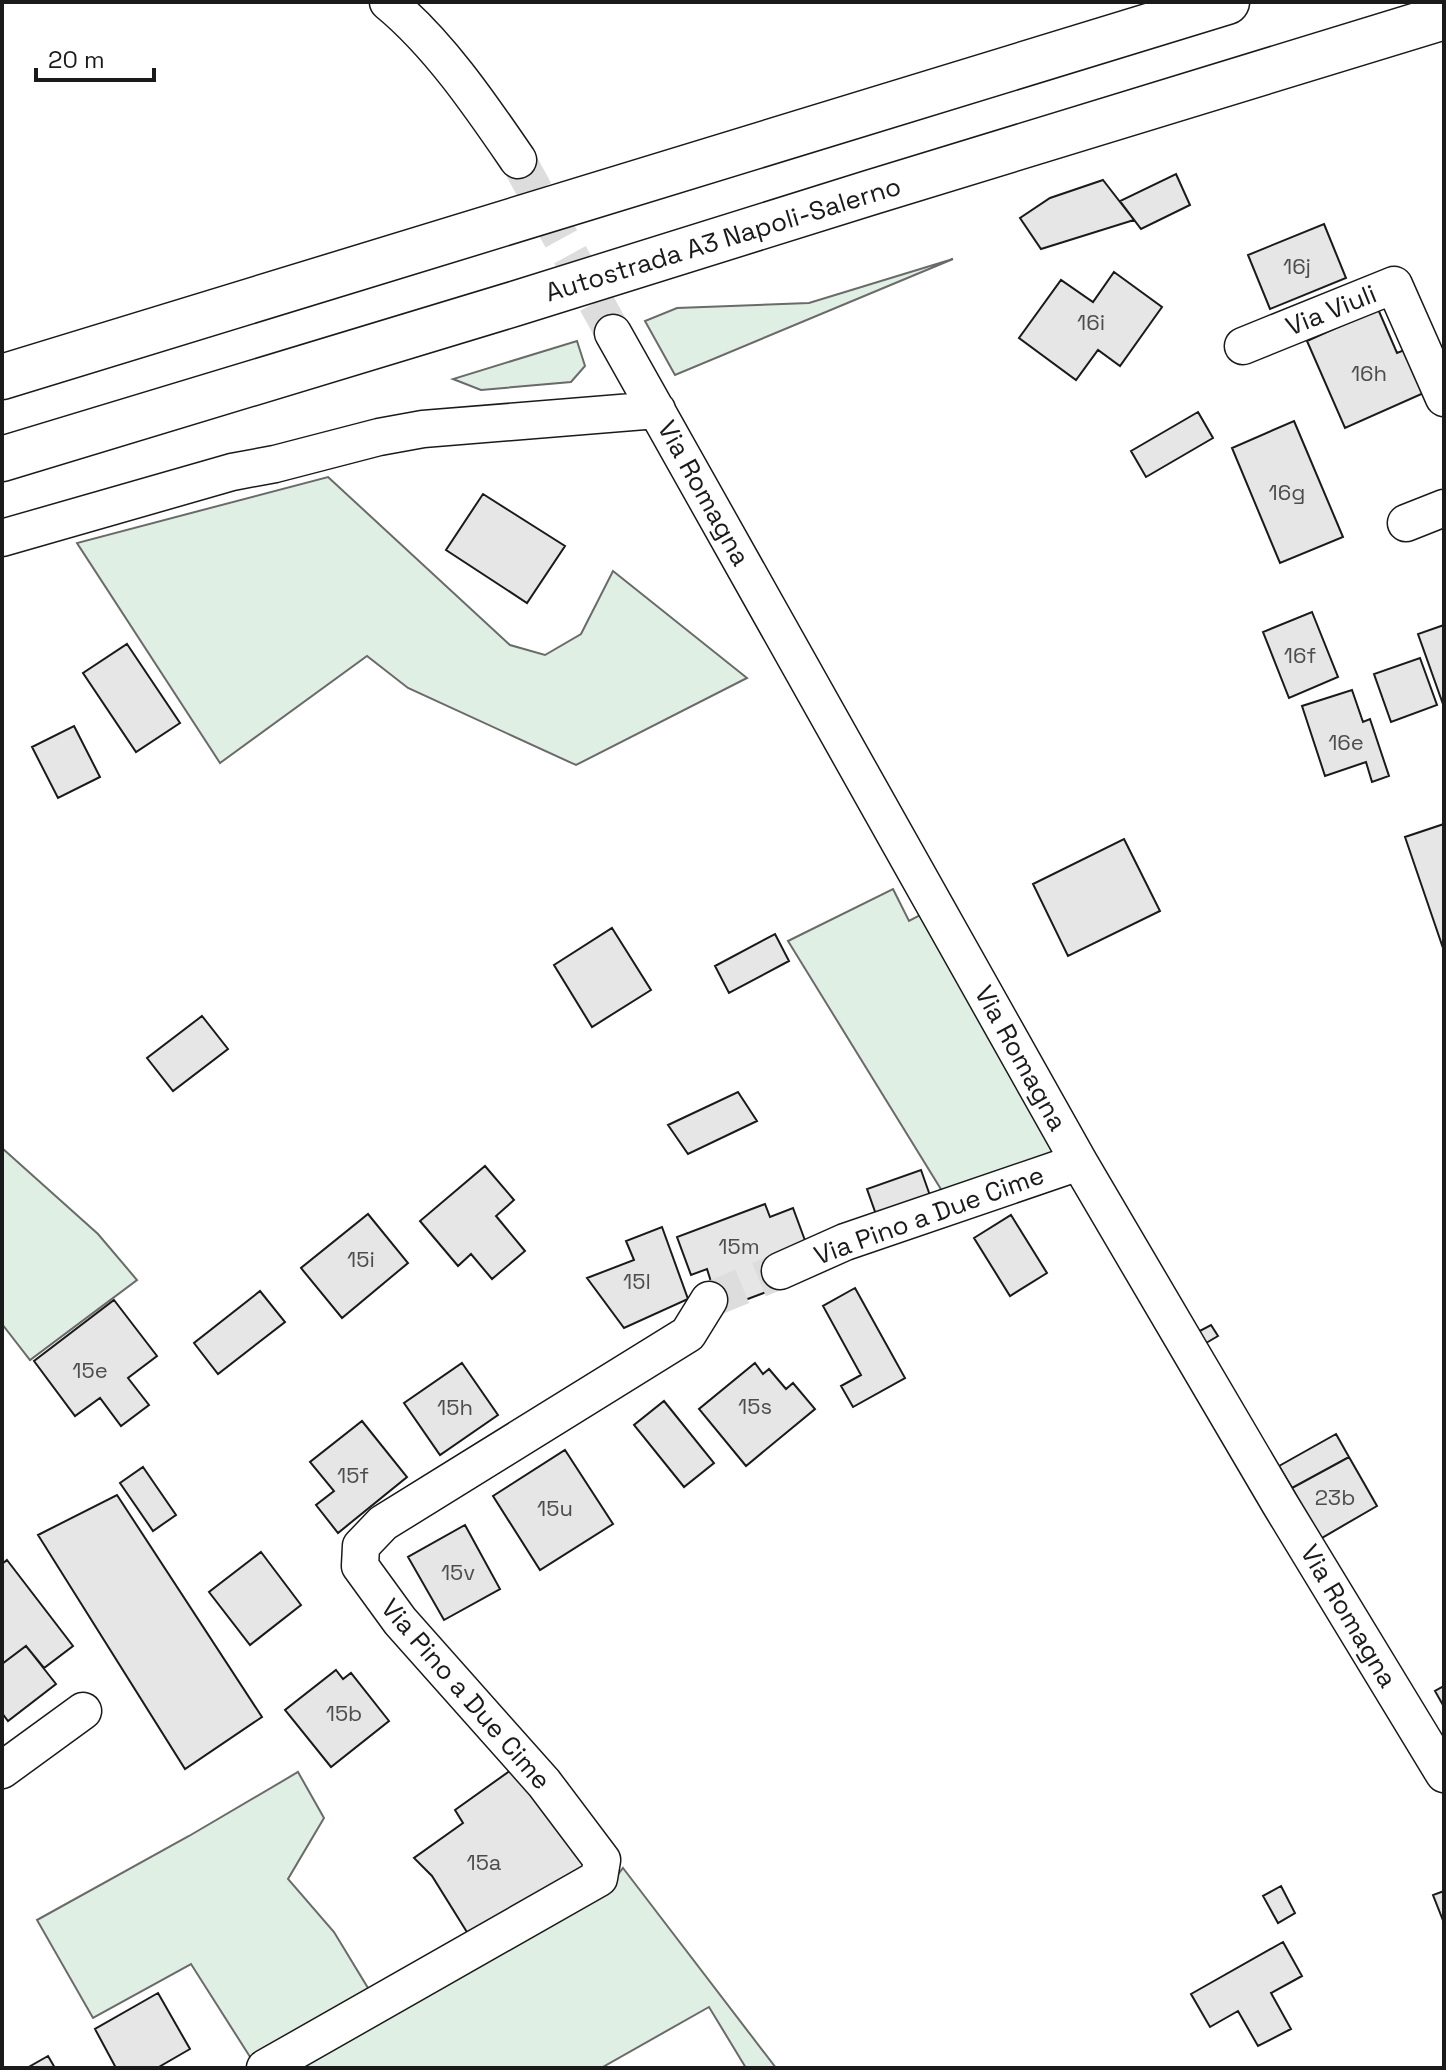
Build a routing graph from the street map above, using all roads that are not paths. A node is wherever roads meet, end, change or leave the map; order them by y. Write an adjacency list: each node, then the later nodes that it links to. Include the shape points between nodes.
1 (388, 2): 4 (street, via 469,89)
2 (1227, 2): 7 (highway)
3 (1444, 17): 10 (highway, Autostrada A3 Napoli-Salerno)
4 (518, 160)
5 (613, 333): 9 (street, Via Romagna)
6 (1243, 346): 8 (street, Via Viuli, via 1394,285)
7 (2, 377)
8 (1444, 398)
9 (657, 410): 13 (street, via 379,437 232,472); 14 (street, Via Romagna)
10 (2, 459)
11 (1444, 508): 12 (street)
12 (1406, 523)
13 (2, 538)
14 (1079, 1162): 15 (street, Via Pino a Due Cime, via 845,1242); 19 (street, Via Romagna)
15 (780, 1271)
16 (709, 1300): 20 (street, Via Pino a Due Cime, via 688,1334 383,1523 361,1546 360,1566 400,1621 544,1783 602,1860 599,1878)
17 (83, 1711): 18 (street)
18 (2, 1770)
19 (1444, 1774)
20 (265, 2068)

